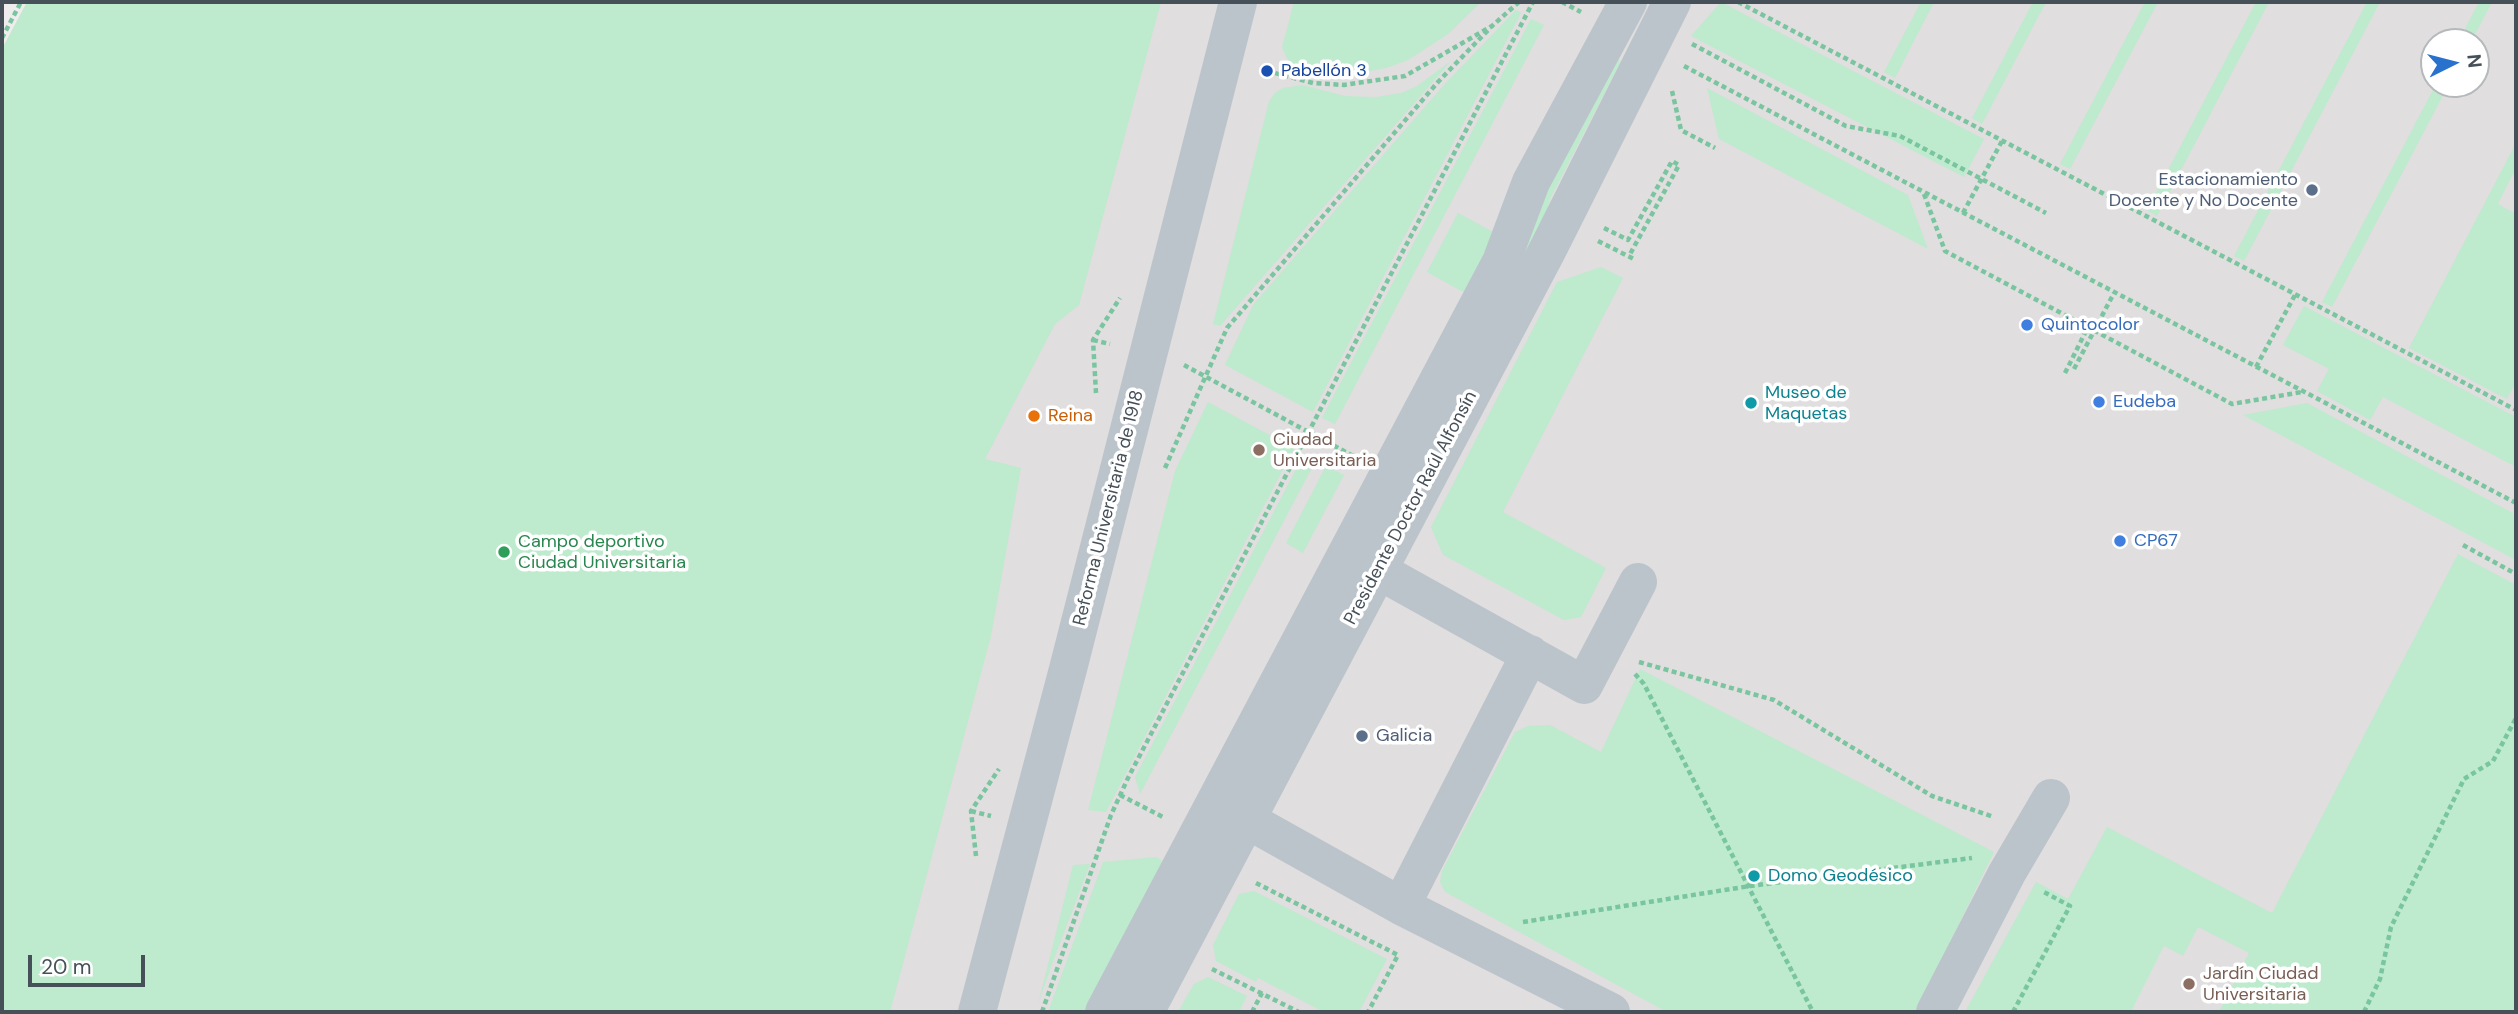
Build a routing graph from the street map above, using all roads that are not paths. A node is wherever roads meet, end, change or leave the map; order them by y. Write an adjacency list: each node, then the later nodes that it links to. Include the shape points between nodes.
1 (1238, 2): 10 (lane, Reforma Universitaria de 1918)
2 (1628, 2): 4 (lane, Presidente Doctor Raúl Alfonsín, via 1531,183 1501,262)
3 (1672, 2): 4 (lane, Presidente Doctor Raúl Alfonsín, via 1541,261)
4 (1362, 562): 6 (lane); 7 (lane, Presidente Doctor Raúl Alfonsín)
5 (1638, 582): 6 (lane, via 1611,659 1584,685)
6 (1530, 654): 9 (lane)
7 (1230, 809): 9 (lane); 11 (lane, Presidente Doctor Raúl Alfonsín); 12 (lane, Presidente Doctor Raúl Alfonsín)
8 (2041, 814): 14 (lane)
9 (1401, 906): 13 (lane)
10 (977, 1012)
11 (1104, 1012)
12 (1145, 1012)
13 (1611, 1012)
14 (1935, 1012)

